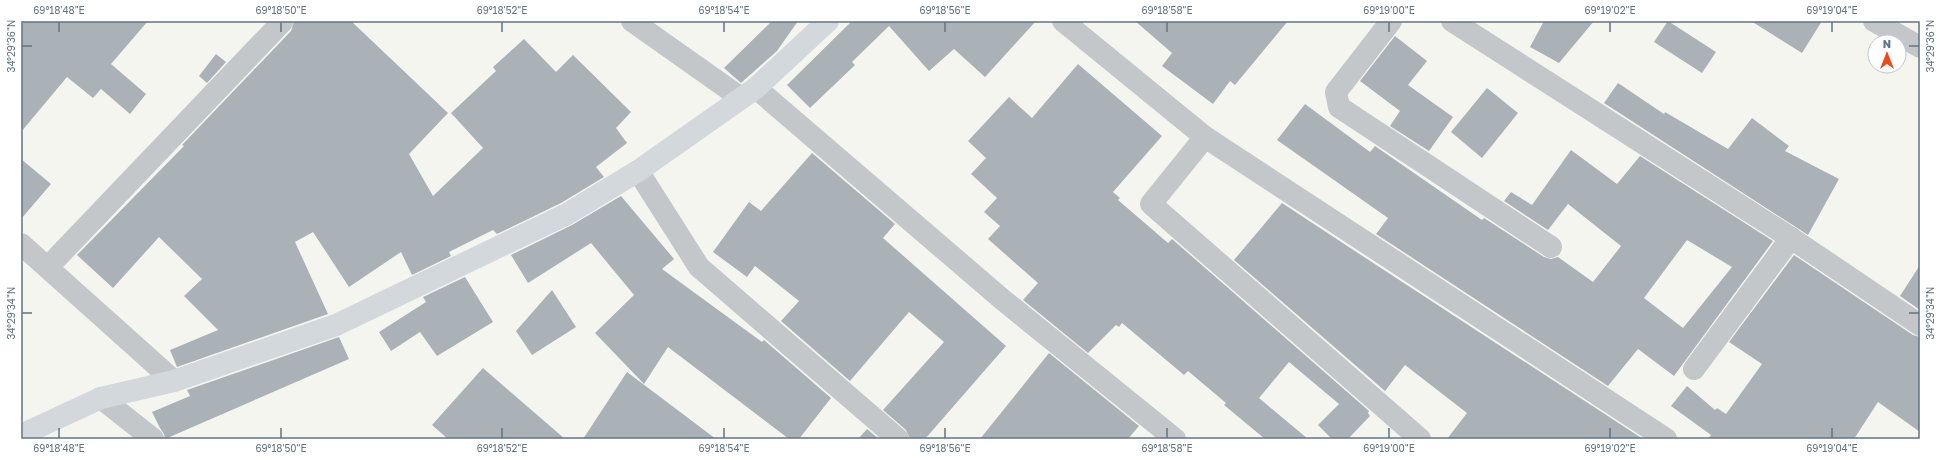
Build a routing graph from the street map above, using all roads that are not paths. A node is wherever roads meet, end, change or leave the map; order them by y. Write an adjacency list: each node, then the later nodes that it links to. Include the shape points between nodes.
1 (632, 21): 9 (street)
2 (828, 21): 9 (street)
3 (1063, 21): 10 (street)
4 (1391, 21): 14 (street, via 1336,92 1339,107)
5 (1452, 21): 12 (street)
6 (1874, 21): 8 (street)
7 (282, 22): 15 (street)
8 (1920, 47)
9 (749, 93): 11 (street); 23 (street)
10 (1205, 137): 24 (street, via 1151,204); 25 (street)
11 (638, 171): 18 (street, via 567,214 336,325); 22 (street, via 699,267)
12 (1791, 238): 16 (street); 17 (street)
13 (21, 244): 15 (street)
14 (1552, 247)
15 (48, 267): 18 (street)
16 (1920, 325)
17 (1694, 369)
18 (174, 381): 19 (street)
19 (101, 398): 20 (street); 21 (street)
20 (21, 435)
21 (153, 439)
22 (898, 439)
23 (1175, 439)
24 (1420, 439)
25 (1666, 439)

